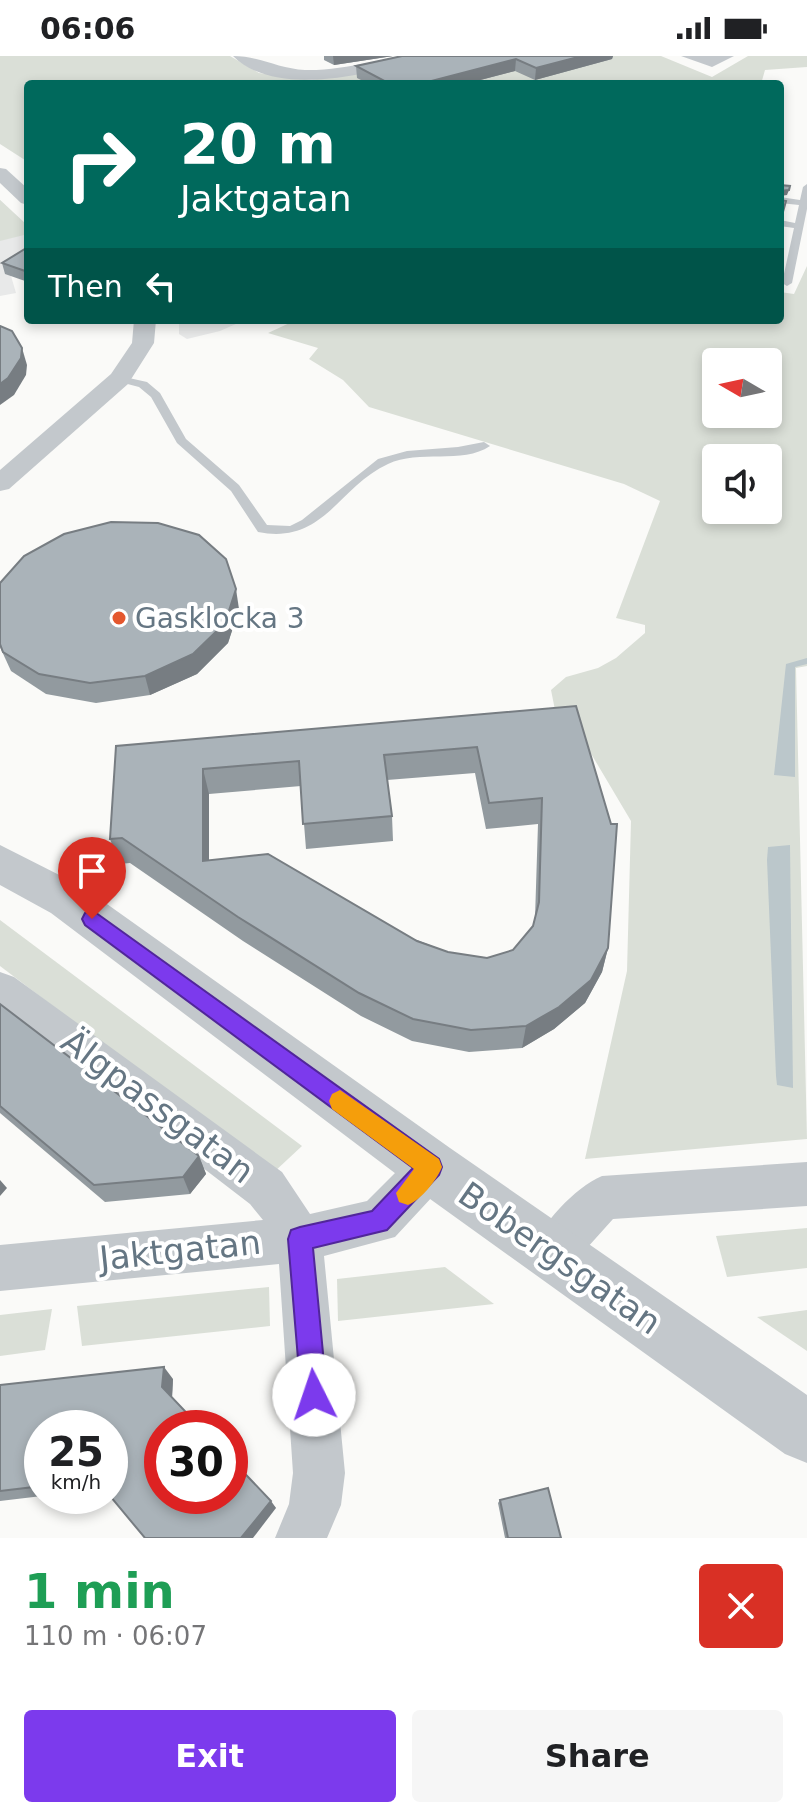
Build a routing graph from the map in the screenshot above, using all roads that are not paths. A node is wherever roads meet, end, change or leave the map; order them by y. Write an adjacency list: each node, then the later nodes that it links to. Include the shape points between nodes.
1 (241, 56): 2 (street, via 277,72 308,75)
2 (420, 56)
3 (689, 56): 4 (street, via 712,62)
4 (726, 56)
5 (0, 173): 7 (street)
6 (807, 187): 9 (lane)
7 (24, 195)
8 (784, 201): 9 (lane)
9 (803, 203): 11 (lane)
10 (784, 224): 11 (lane)
11 (799, 226): 13 (lane)
12 (784, 247): 13 (lane)
13 (794, 248): 14 (lane)
14 (785, 276)
15 (145, 324): 16 (street, via 143,343)
16 (120, 379): 17 (lane, via 143,384 156,395 181,441 235,488 263,529 292,530 326,509 378,464 401,453); 18 (street)
17 (484, 446)
18 (0, 483)
19 (0, 863): 21 (street, Bobergsgatan, via 67,900)
20 (0, 989): 23 (street, Älgpassgatan, via 266,1188)
21 (431, 1167): 23 (street, Jaktgatan, via 379,1221); 24 (street, Bobergsgatan)
22 (807, 1184): 24 (street, via 602,1198)
23 (300, 1239): 25 (street, Jaktgatan); 27 (street, via 319,1473 315,1505)
24 (553, 1252): 26 (street, Bobergsgatan)
25 (0, 1268)
26 (807, 1432)
27 (301, 1538)

